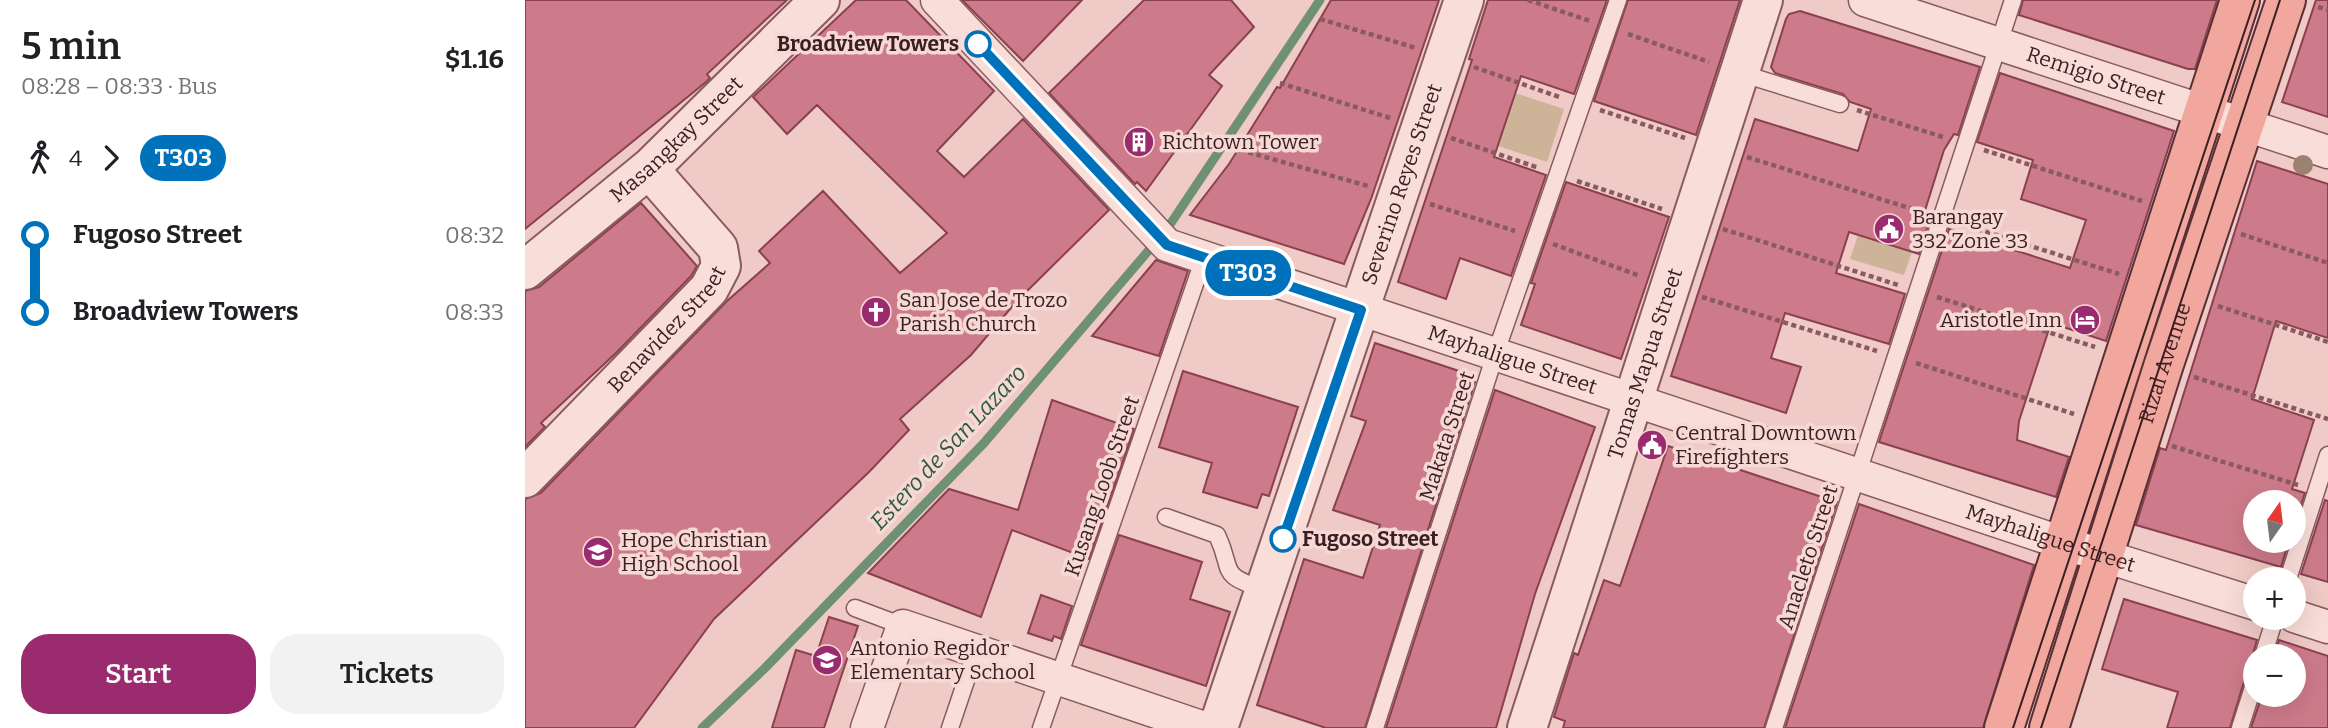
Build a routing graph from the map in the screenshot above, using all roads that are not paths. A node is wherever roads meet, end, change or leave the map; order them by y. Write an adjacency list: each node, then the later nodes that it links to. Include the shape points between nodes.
1 (820, 0): 16 (street, Masangkay Street)
2 (937, 0): 17 (street, Mayhaligue Street, via 1167,245)
3 (1464, 0): 19 (street, Severino Reyes Street)
4 (1618, 0): 20 (lane, Makata Street)
5 (1763, 0): 11 (street, Tomas Mapua Street)
6 (1865, 0): 10 (street, Remigio Street)
7 (2013, 0): 10 (lane, Anacleto Street)
8 (2240, 0): 13 (main road, Rizal Avenue)
9 (2285, 0): 14 (main road, Rizal Avenue)
10 (1999, 43): 13 (street, Remigio Street); 23 (lane, Anacleto Street)
11 (1740, 73): 12 (lane); 21 (street, Tomas Mapua Street)
12 (1840, 104)
13 (2202, 110): 14 (street, Remigio Street); 26 (main road, Rizal Avenue)
14 (2244, 123): 15 (street, Remigio Street); 27 (main road, Rizal Avenue)
15 (2328, 152)
16 (649, 169): 18 (street, Masangkay Street); 24 (street, Benavidez Street, via 718,248 721,266 709,289)
17 (1204, 258): 19 (street, Mayhaligue Street); 36 (lane, Kusang Loob Street)
18 (525, 271)
19 (1361, 310): 20 (street, Mayhaligue Street); 29 (street, Severino Reyes Street)
20 (1495, 355): 21 (street, Mayhaligue Street); 43 (lane, Makata Street)
21 (1633, 400): 23 (street, Mayhaligue Street); 44 (street, Tomas Mapua Street)
22 (2328, 455): 28 (lane)
23 (1858, 474): 26 (street, Mayhaligue Street); 45 (lane, Anacleto Street)
24 (525, 478)
25 (1166, 517): 29 (lane, via 1217,535 1225,567 1238,580)
26 (2063, 543): 27 (street, Mayhaligue Street); 46 (main road, Rizal Avenue)
27 (2103, 555): 30 (street, Mayhaligue Street); 47 (main road, Rizal Avenue)
28 (2292, 567)
29 (1265, 590): 42 (street, Severino Reyes Street)
30 (2243, 600)
31 (855, 608): 33 (lane)
32 (2306, 620): 34 (street)
33 (903, 626): 35 (street); 38 (street)
34 (2328, 627)
35 (976, 651): 36 (street); 39 (lane)
36 (1058, 678): 40 (lane, Kusang Loob Street); 41 (street)
37 (2247, 707): 48 (lane)
38 (867, 728)
39 (950, 728)
40 (1041, 728)
41 (1204, 728)
42 (1218, 728)
43 (1375, 728)
44 (1527, 728)
45 (1774, 728)
46 (2004, 728)
47 (2049, 728)
48 (2240, 728)

